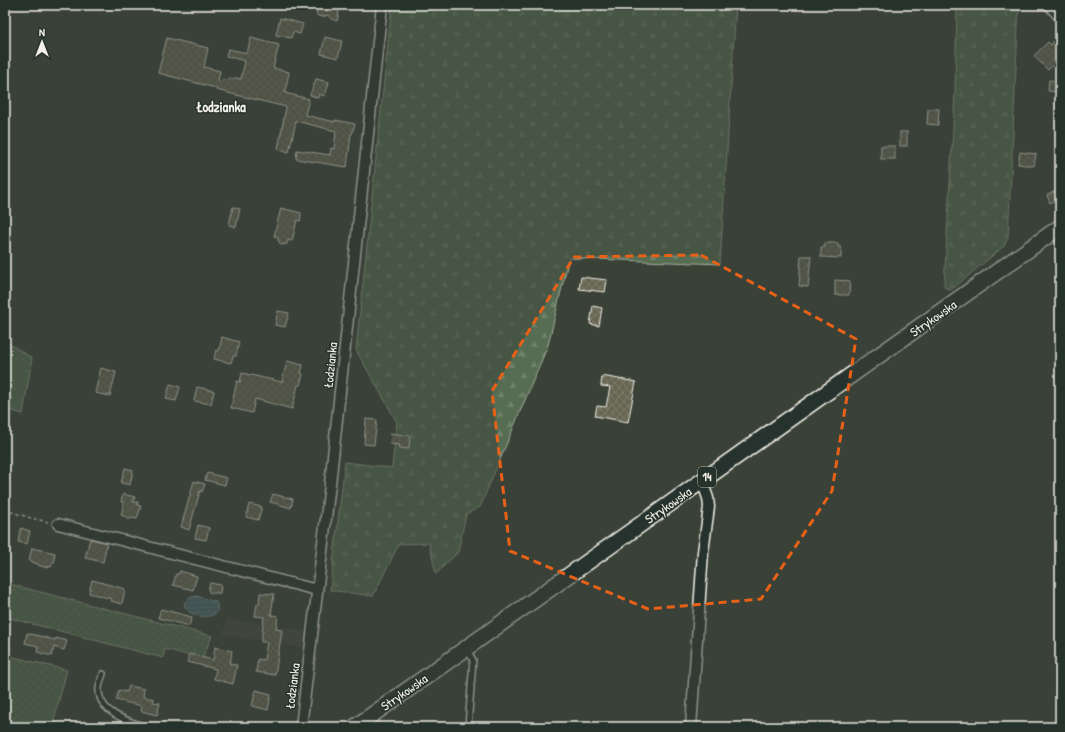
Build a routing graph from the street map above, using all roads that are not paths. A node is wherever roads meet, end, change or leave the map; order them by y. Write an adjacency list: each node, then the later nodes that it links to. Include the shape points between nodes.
1 (382, 5): 7 (street, Łodzianka)
2 (1052, 5): 3 (street)
3 (1060, 14)
4 (1060, 227): 5 (main road, Strykowska / 14)
5 (702, 481): 8 (main road, Strykowska / 14); 14 (street, via 708,498 708,507)
6 (58, 524): 7 (street)
7 (317, 590): 11 (street, Łodzianka)
8 (465, 649): 12 (main road, Strykowska / 14); 13 (lane, via 473,660)
9 (103, 674): 10 (lane, via 99,693 107,710)
10 (146, 727)
11 (301, 727)
12 (355, 727)
13 (468, 727)
14 (691, 727)

